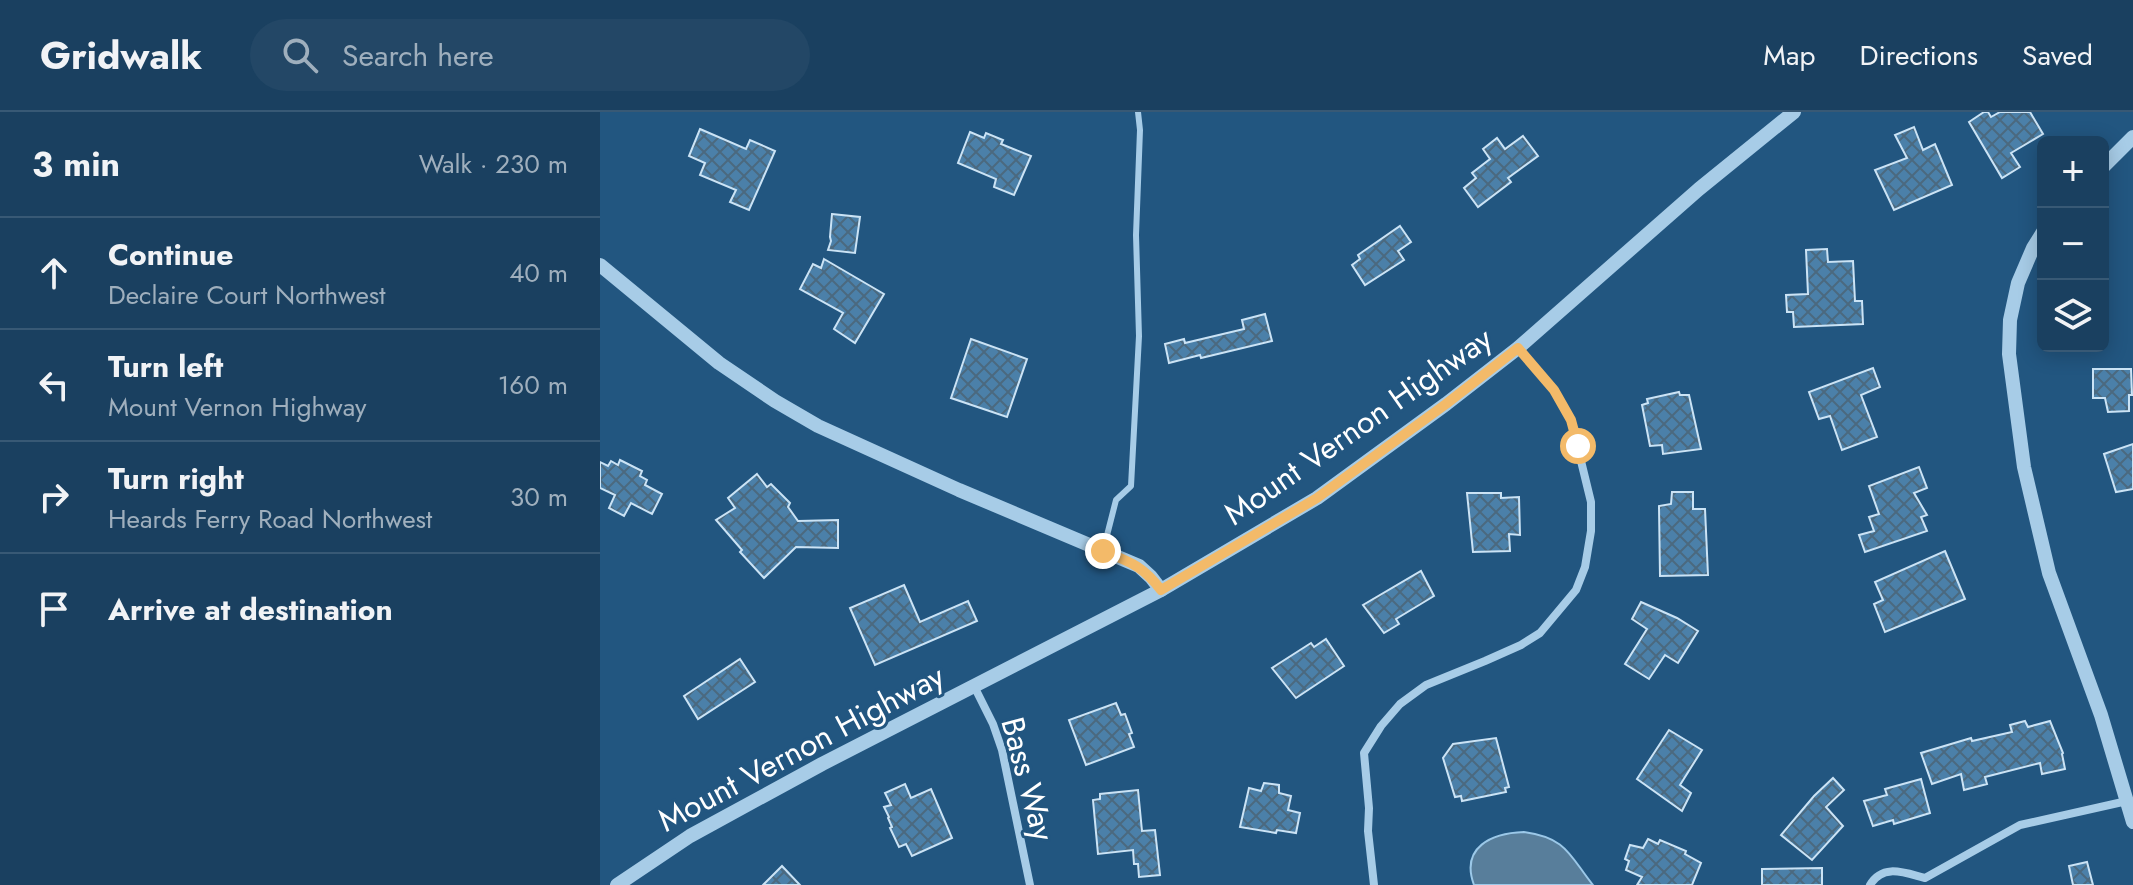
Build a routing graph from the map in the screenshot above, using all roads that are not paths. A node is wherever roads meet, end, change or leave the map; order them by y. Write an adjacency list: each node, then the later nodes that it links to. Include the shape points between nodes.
1 (1138, 112): 8 (lane, via 1139,336 1131,486 1116,500)
2 (1794, 112): 7 (street, Mount Vernon Highway)
3 (2133, 137): 4 (street)
4 (2109, 161)
5 (2037, 242): 11 (street, via 2018,283 2010,320 2009,354 2022,453 2049,573)
6 (600, 265): 8 (street, via 719,363 796,413 866,449)
7 (1518, 348): 9 (street, Mount Vernon Highway, via 1317,498); 16 (street, via 1554,390 1571,420 1591,502 1585,567 1576,590 1540,633 1426,685 1381,726 1364,753)
8 (1103, 551): 9 (street, via 1139,566)
9 (1161, 590): 10 (street, Mount Vernon Highway)
10 (974, 686): 14 (street, Mount Vernon Highway, via 690,836); 15 (street, Bass Way, via 1002,750)
11 (2127, 801): 12 (street); 13 (street, via 2020,825)
12 (2133, 822)
13 (1926, 882): 17 (street, via 1894,870 1883,872)
14 (617, 885)
15 (1030, 885)
16 (1374, 885)
17 (1870, 885)

